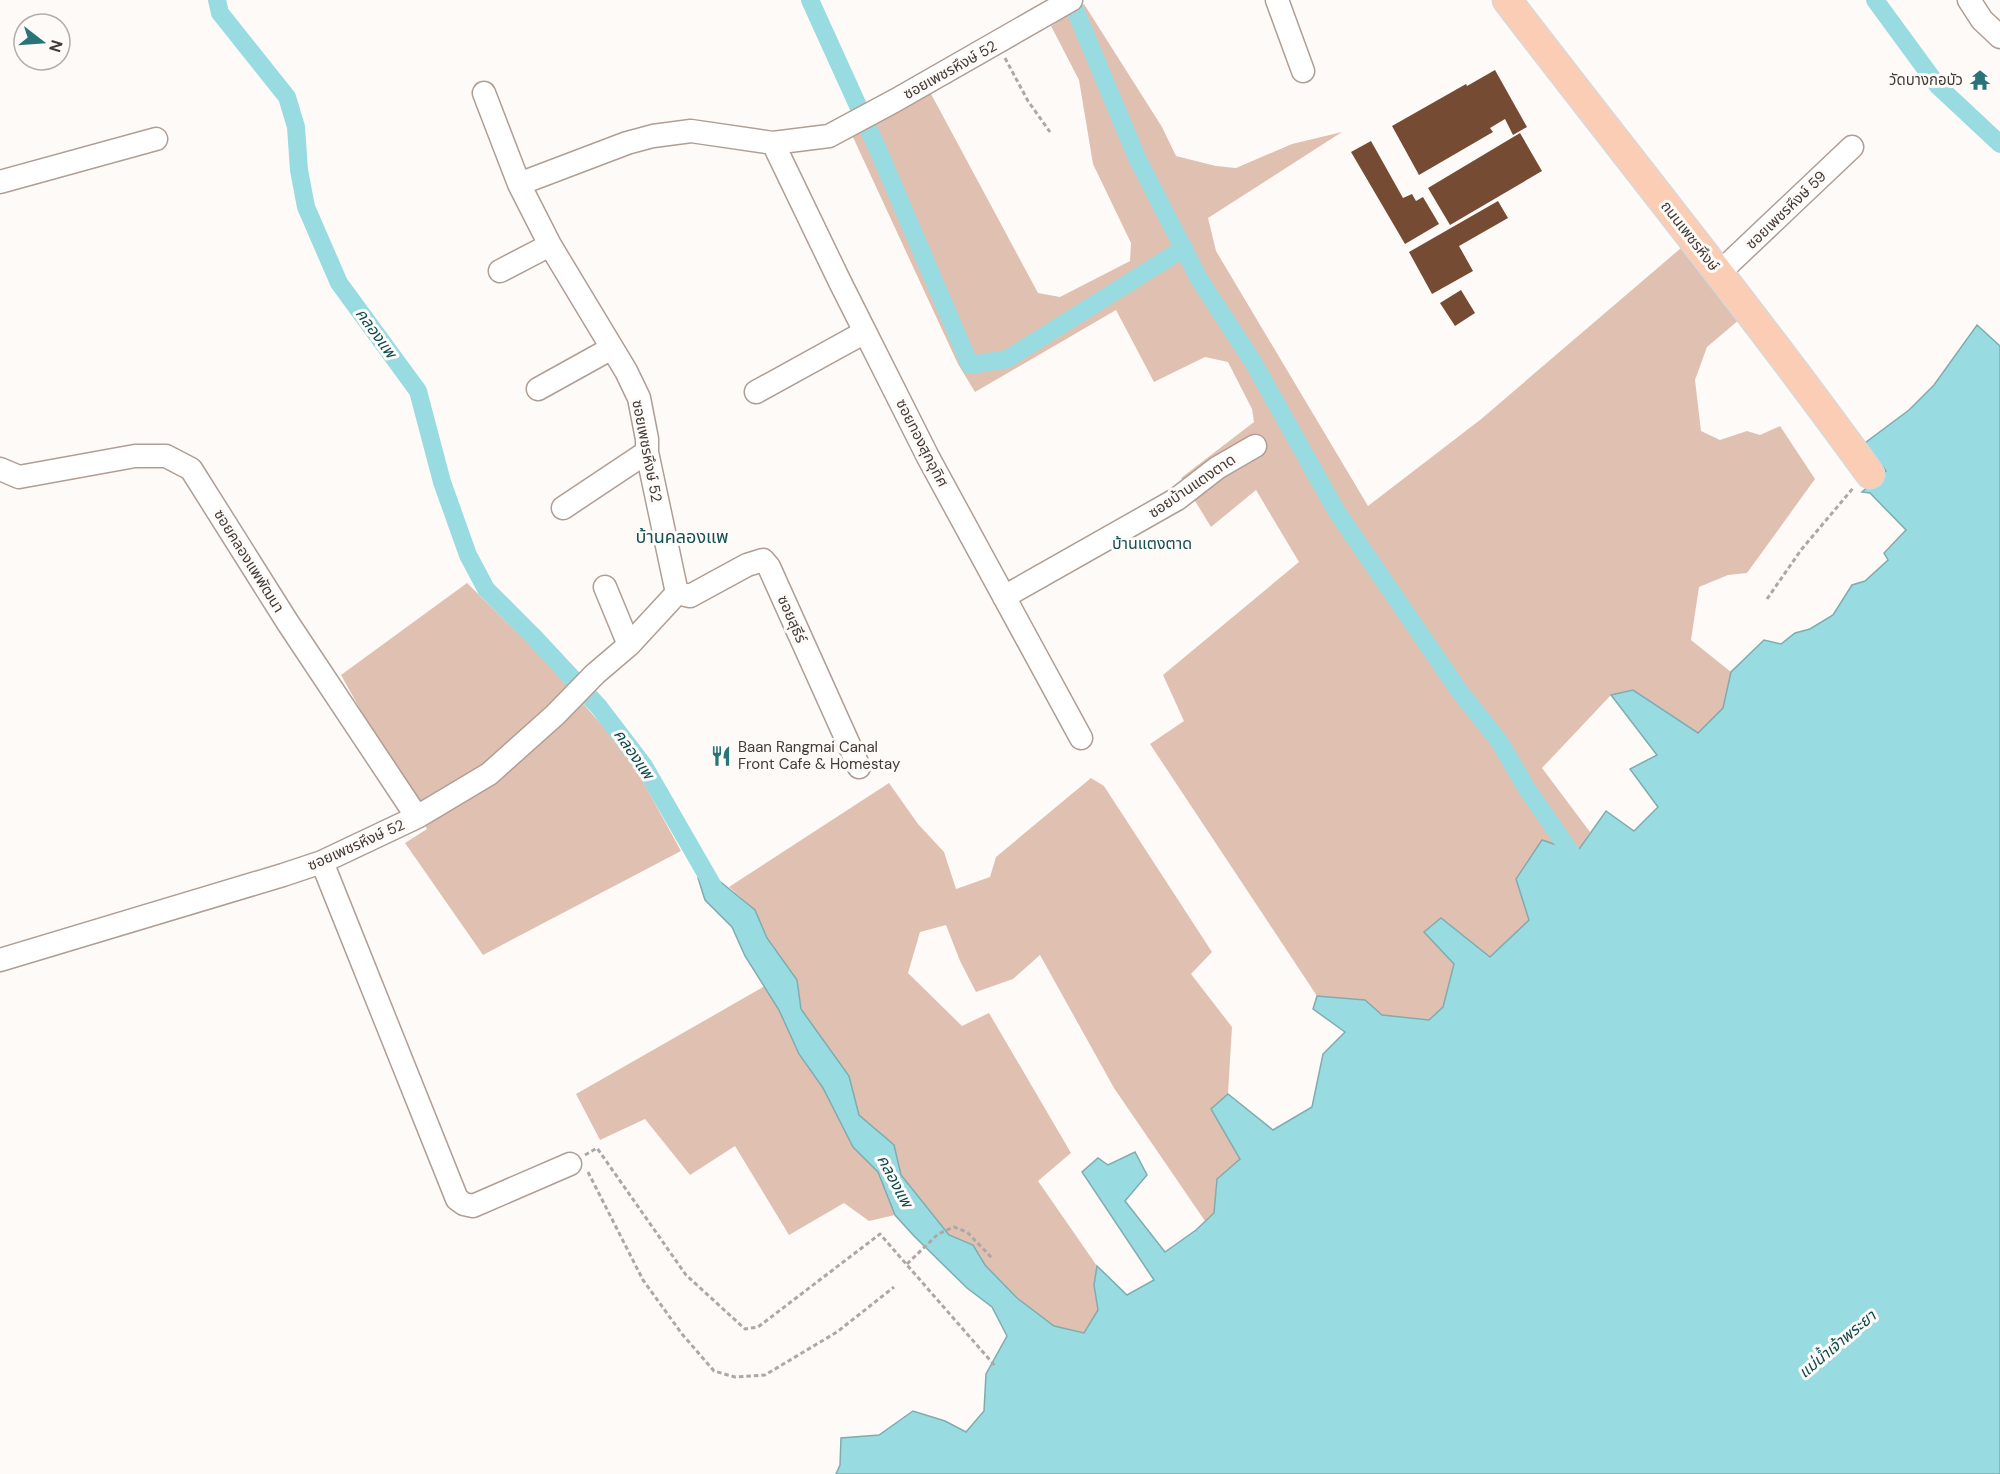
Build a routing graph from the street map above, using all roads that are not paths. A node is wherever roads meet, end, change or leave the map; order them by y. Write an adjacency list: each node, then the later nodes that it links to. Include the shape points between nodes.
1 (1071, 0): 9 (street, ซอยเพชรหึงษ์ 52, via 831,135)
2 (1277, 0): 6 (street)
3 (1507, 0): 15 (main road, ถนนเพชรหึงษ์)
4 (1969, 0): 5 (street)
5 (2000, 38)
6 (1303, 71)
7 (484, 93): 12 (street)
8 (156, 139): 11 (street)
9 (773, 142): 12 (street, ซอยเพชรหึงษ์ 52, via 691,131 653,136); 16 (street, ซอยทองสุกอุทิศ)
10 (1852, 147): 15 (street, ซอยเพชรหึงษ์ 59)
11 (0, 182)
12 (519, 184): 13 (street, ซอยเพชรหึงษ์ 52)
13 (550, 245): 14 (street); 17 (street, ซอยเพชรหึงษ์ 52)
14 (500, 271)
15 (1719, 273): 23 (main road, ถนนเพชรหึงษ์)
16 (865, 332): 19 (street); 27 (street, ซอยทองสุกอุทิศ)
17 (612, 348): 18 (street); 21 (street, ซอยเพชรหึงษ์ 52, via 639,398)
18 (538, 389)
19 (756, 392)
20 (1255, 446): 27 (street, ซอยบ้านแตงตาด, via 1217,468 1177,499)
21 (647, 452): 24 (street); 26 (street, ซอยเพชรหึงษ์ 52)
22 (0, 469): 31 (street, ซอยคลองแพพัฒนา, via 19,477 135,456 166,456 191,469)
23 (1870, 474)
24 (563, 508)
25 (605, 587): 28 (street)
26 (677, 593): 28 (street, ซอยเพชรหึงษ์ 52); 30 (street, ซอยสุธีร์, via 690,596 763,560)
27 (1004, 597): 29 (street, ซอยทองสุกอุทิศ)
28 (629, 645): 31 (street, ซอยเพชรหึงษ์ 52, via 489,774)
29 (1082, 738)
30 (859, 767)
31 (417, 817): 32 (street, ซอยเพชรหึงษ์ 52)
32 (322, 862): 33 (street, ซอยเพชรหึงษ์ 52); 34 (street, via 456,1199 473,1206)
33 (0, 960)
34 (570, 1164)

